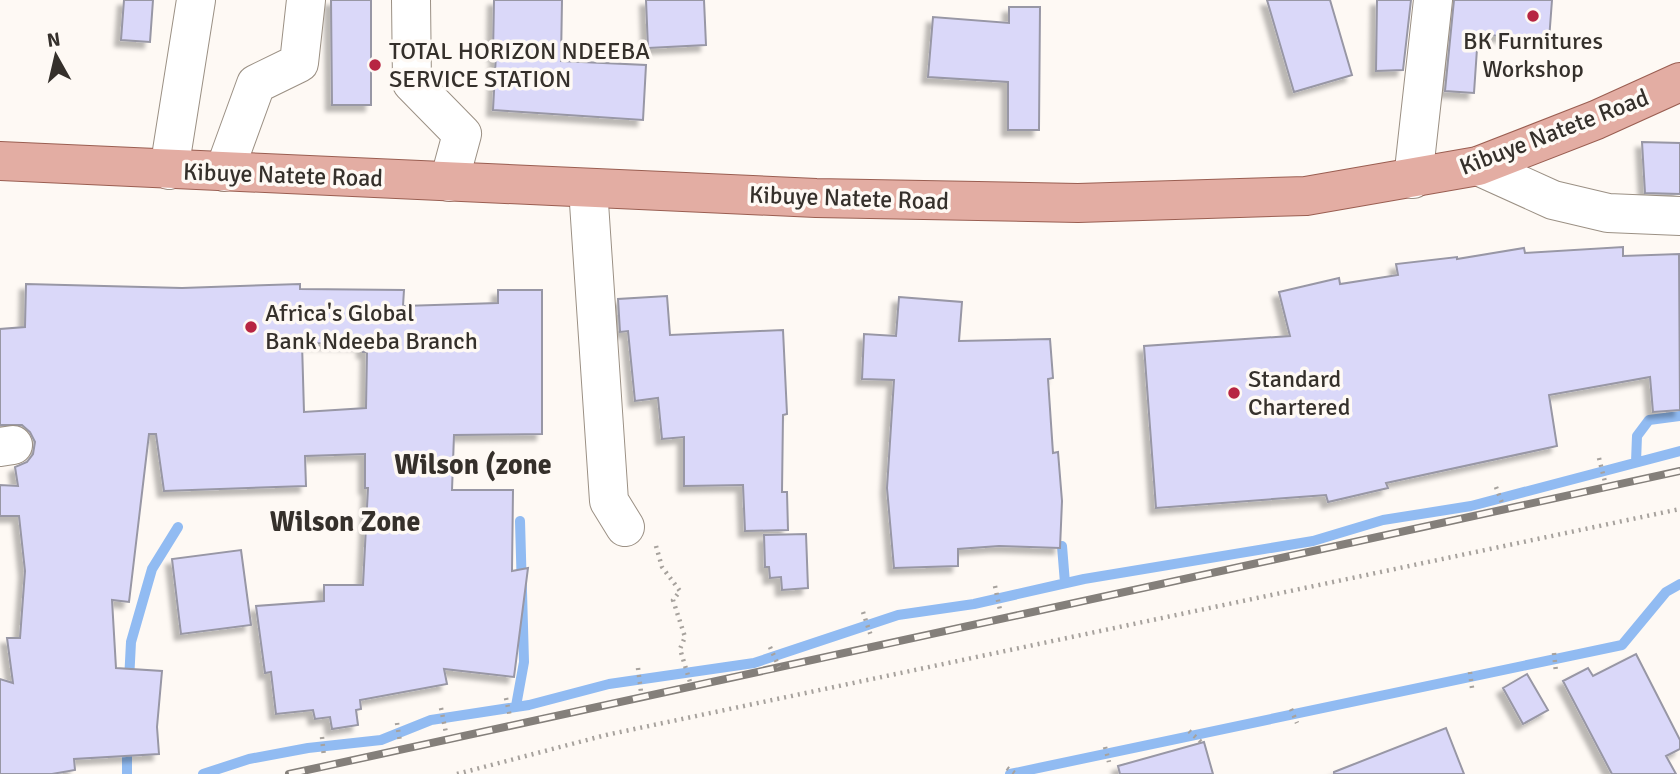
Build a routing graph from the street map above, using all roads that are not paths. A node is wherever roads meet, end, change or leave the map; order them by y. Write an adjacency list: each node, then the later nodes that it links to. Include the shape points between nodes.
1 (195, 0): 8 (street)
2 (306, 0): 9 (street, via 299,63 256,84)
3 (411, 0): 11 (street, via 412,83 462,134)
4 (1433, 0): 10 (street)
5 (1680, 82): 7 (main road, Kibuye Natete Road)
6 (0, 161): 8 (main road, Kibuye Natete Road)
7 (1478, 166): 10 (main road, Kibuye Natete Road); 13 (street, via 1553,200 1608,213)
8 (169, 170): 9 (main road, Kibuye Natete Road)
9 (224, 172): 11 (main road, Kibuye Natete Road)
10 (1413, 179): 12 (main road, Kibuye Natete Road, via 1306,196 1078,203)
11 (449, 182): 12 (main road, Kibuye Natete Road)
12 (588, 188): 14 (street, via 609,501)
13 (1680, 216)
14 (640, 536)

